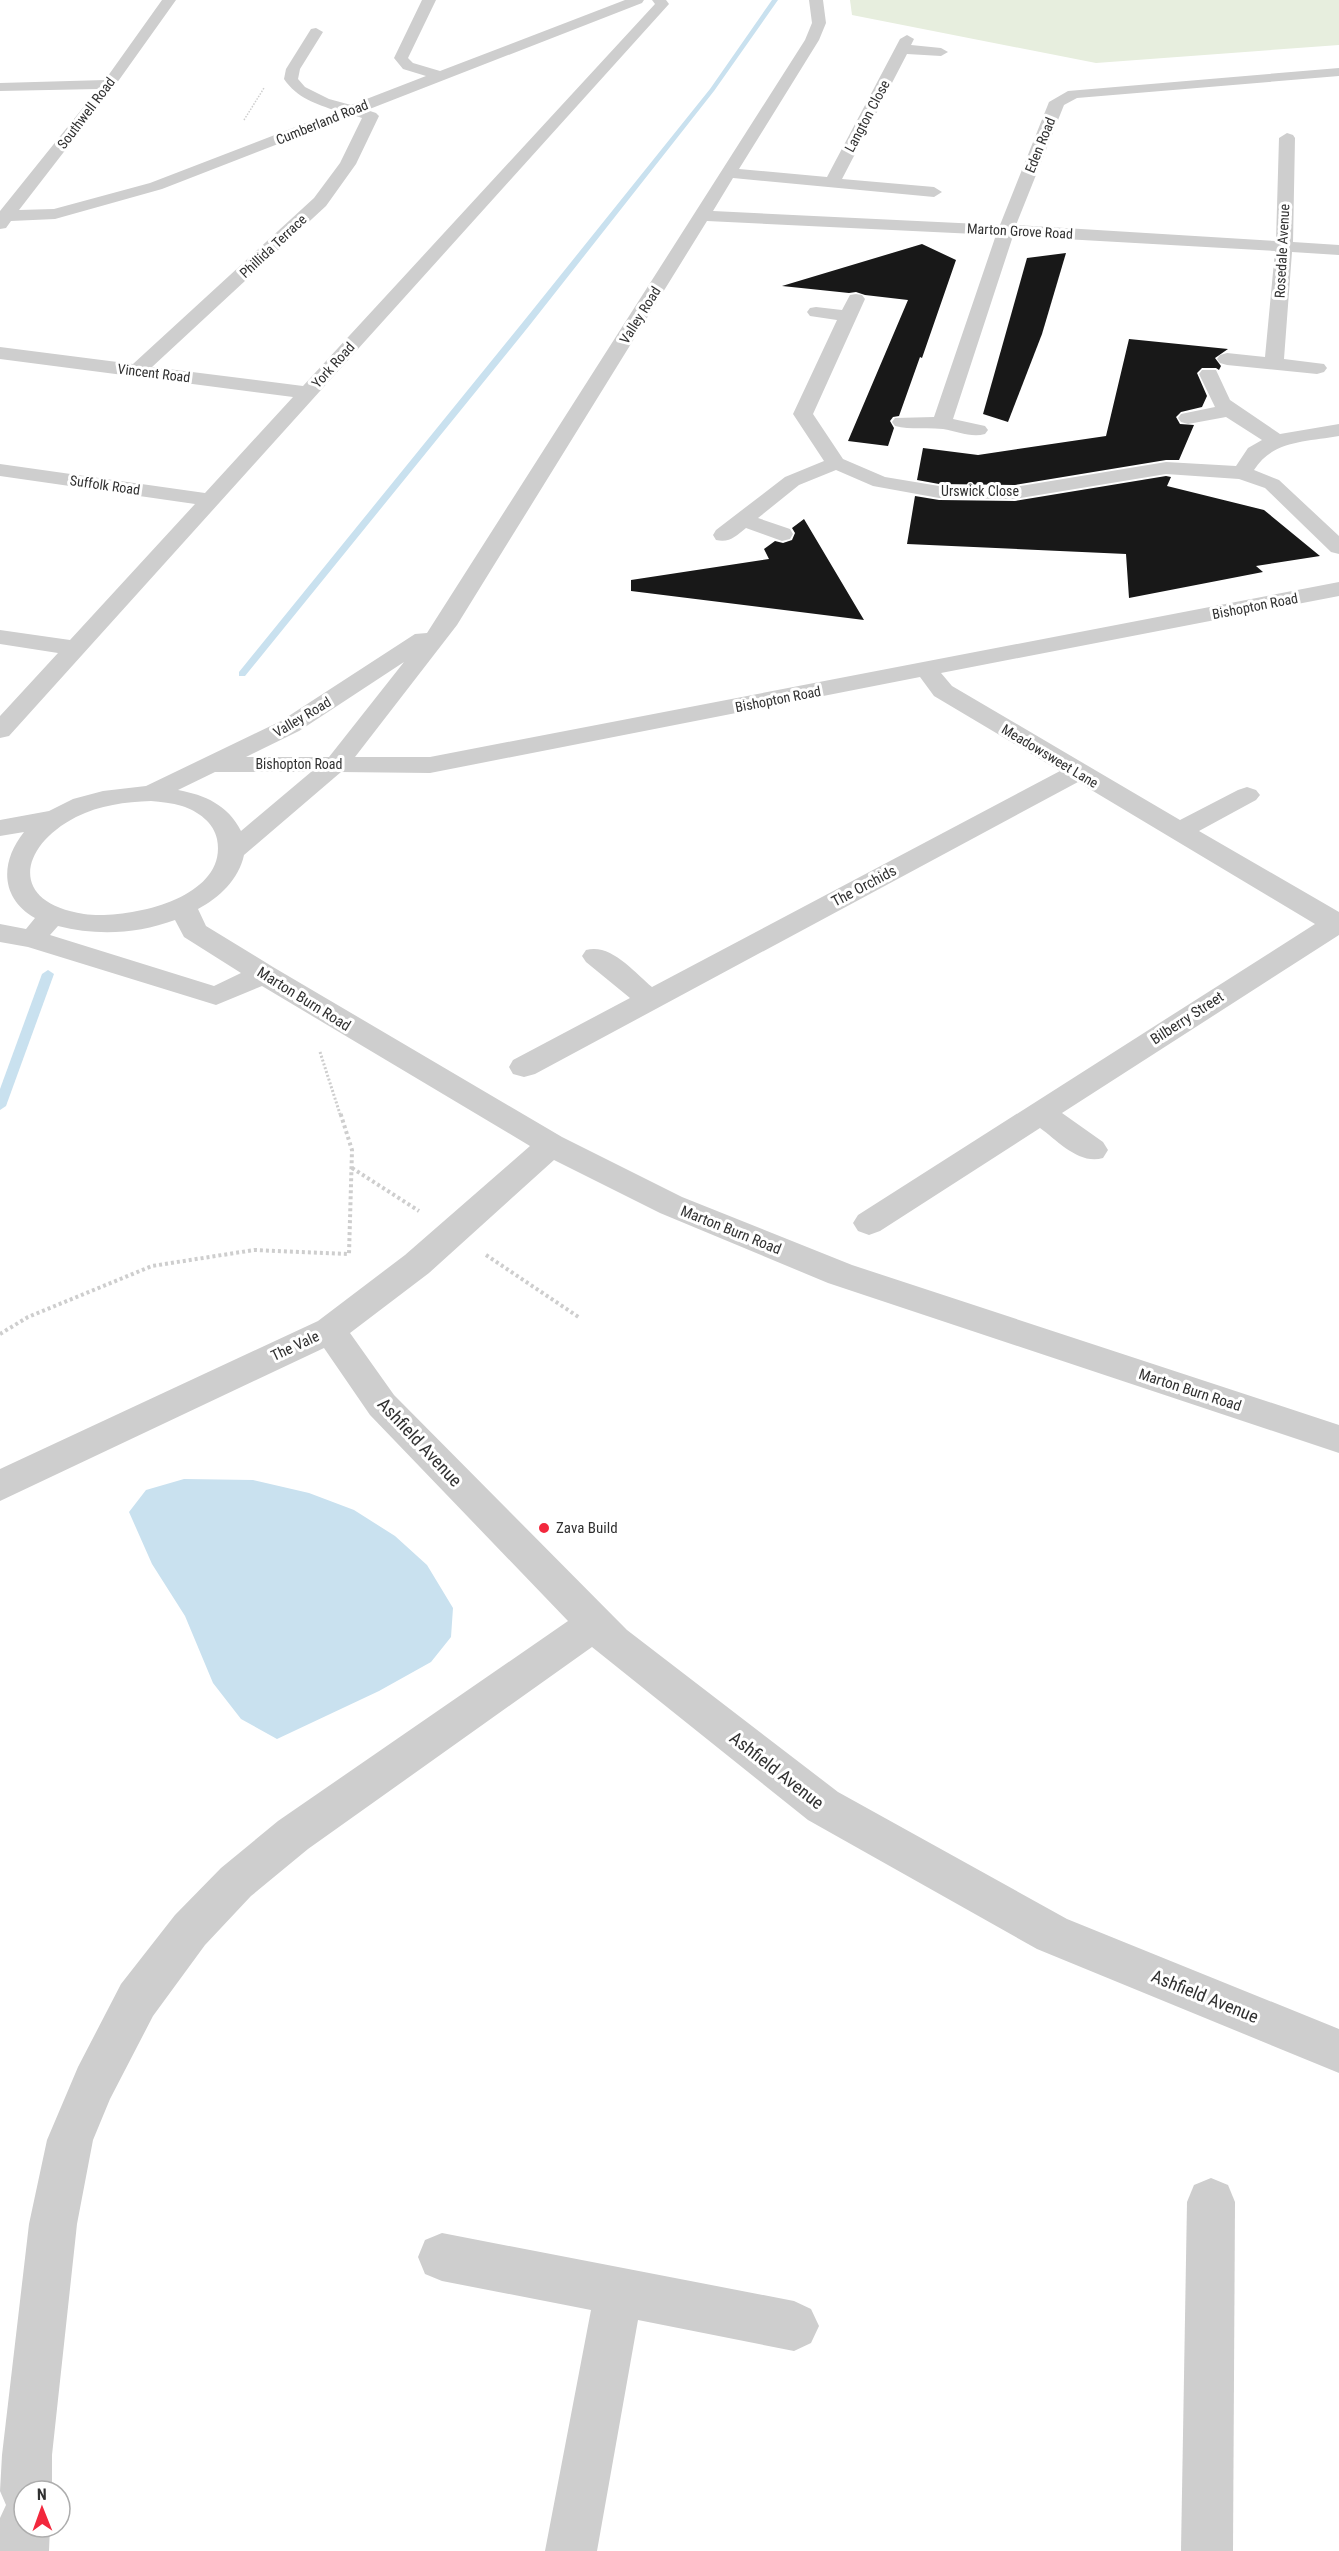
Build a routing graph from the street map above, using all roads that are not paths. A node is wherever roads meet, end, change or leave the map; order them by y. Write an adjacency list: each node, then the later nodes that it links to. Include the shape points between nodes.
1 (169, 0): 13 (street, Southwell Road)
2 (429, 0): 12 (street, via 401,58 408,66)
3 (586, 0): 7 (street)
4 (637, 0): 7 (street, Cumberland Road)
5 (659, 0): 9 (street, York Road, via 663,4)
6 (816, 0): 17 (street, Valley Road, via 819,23 812,40)
7 (605, 24): 9 (street); 12 (street, Cumberland Road, via 580,22)
8 (316, 32): 15 (street, via 291,79 300,90 324,102)
9 (636, 34): 32 (street, York Road)
10 (941, 52): 18 (street, Langton Close, via 904,44)
11 (1339, 72): 22 (street, Eden Road, via 1073,94 1057,102)
12 (440, 76): 15 (street, Cumberland Road)
13 (109, 84): 14 (street); 21 (street, Southwell Road)
14 (0, 87)
15 (353, 110): 21 (street, Cumberland Road, via 156,186 55,214); 30 (street, Phillida Terrace, via 371,116 348,164 320,202)
16 (1287, 138): 23 (street, Rosedale Avenue)
17 (728, 173): 18 (street); 20 (street, Valley Road)
18 (832, 183): 19 (street)
19 (934, 192)
20 (701, 216): 22 (street, Marton Grove Road); 49 (street, Valley Road)
21 (2, 218)
22 (1006, 230): 23 (street, Marton Grove Road); 36 (street, Eden Road)
23 (1284, 247): 24 (street, Marton Grove Road); 28 (street, Rosedale Avenue)
24 (1339, 250)
25 (816, 312): 40 (street, via 853,307 803,414)
26 (0, 353): 30 (street, Vincent Road)
27 (1227, 359): 28 (street)
28 (1274, 363): 29 (street)
29 (1317, 368)
30 (137, 371): 32 (street, Vincent Road)
31 (1209, 374): 33 (street, via 1221,402)
32 (308, 393): 43 (street, York Road)
33 (1229, 410): 34 (street); 39 (street)
34 (1188, 418)
35 (902, 422): 36 (street)
36 (942, 423): 37 (street)
37 (978, 430)
38 (1339, 430): 39 (street)
39 (1276, 441): 42 (street, via 1255,452)
40 (836, 463): 42 (street, Urswick Close, via 880,482 939,492 1015,492 1166,468); 44 (street, via 792,481)
41 (0, 470): 43 (street, Suffolk Road)
42 (1242, 472): 47 (street, Urswick Close, via 1272,484)
43 (210, 500): 51 (street, York Road)
44 (743, 520): 45 (street); 46 (street)
45 (782, 534)
46 (724, 535)
47 (1339, 547)
48 (1339, 589): 52 (street, Bishopton Road)
49 (445, 625): 54 (street, Valley Road); 55 (street, Valley Road, via 290,726)
50 (0, 638): 51 (street)
51 (73, 648): 53 (street, York Road)
52 (927, 671): 54 (street, Bishopton Road, via 430,765); 56 (street, Meadowsweet Lane, via 943,692)
53 (0, 731)
54 (335, 763): 55 (street, Bishopton Road); 62 (street, Valley Road)
55 (213, 764): 57 (street, Valley Road)
56 (1077, 772): 61 (street, Meadowsweet Lane); 71 (street, The Orchids)
57 (151, 794): 59 (street, via 98,799); 62 (street, via 178,797 220,818 231,834)
58 (1247, 795): 61 (street)
59 (51, 819): 60 (street); 63 (street, via 19,850)
60 (0, 828)
61 (1180, 831): 66 (street, Meadowsweet Lane)
62 (233, 851): 64 (street, via 226,871 208,890)
63 (5, 887): 65 (street)
64 (183, 906): 65 (street, via 151,918 116,924 82,923); 70 (street, Marton Burn Road, via 194,931)
65 (46, 913): 68 (street)
66 (1338, 924): 73 (street, Bilberry Street)
67 (0, 933): 68 (street)
68 (32, 939): 70 (street, via 216,996)
69 (596, 956): 71 (street)
70 (263, 974): 74 (street, Marton Burn Road)
71 (650, 1000): 72 (street, The Orchids)
72 (524, 1067)
73 (1040, 1113): 75 (street); 76 (street, Bilberry Street)
74 (551, 1145): 77 (street, The Vale, via 417,1264); 78 (street, Marton Burn Road, via 671,1205 840,1274)
75 (1092, 1150)
76 (870, 1223)
77 (330, 1330): 79 (street, The Vale); 80 (street, Ashfield Avenue, via 382,1405)
78 (1339, 1439)
79 (0, 1486)
80 (595, 1623): 81 (street, Ashfield Avenue, via 613,1642 823,1806 1052,1934); 86 (street, via 292,1835 236,1882 190,1930 137,2000 70,2140 53,2224)
81 (1339, 2051)
82 (1211, 2202): 88 (street)
83 (442, 2257): 84 (street)
84 (620, 2291): 85 (street); 87 (street)
85 (794, 2326)
86 (26, 2479)
87 (572, 2551)
88 (1207, 2551)

